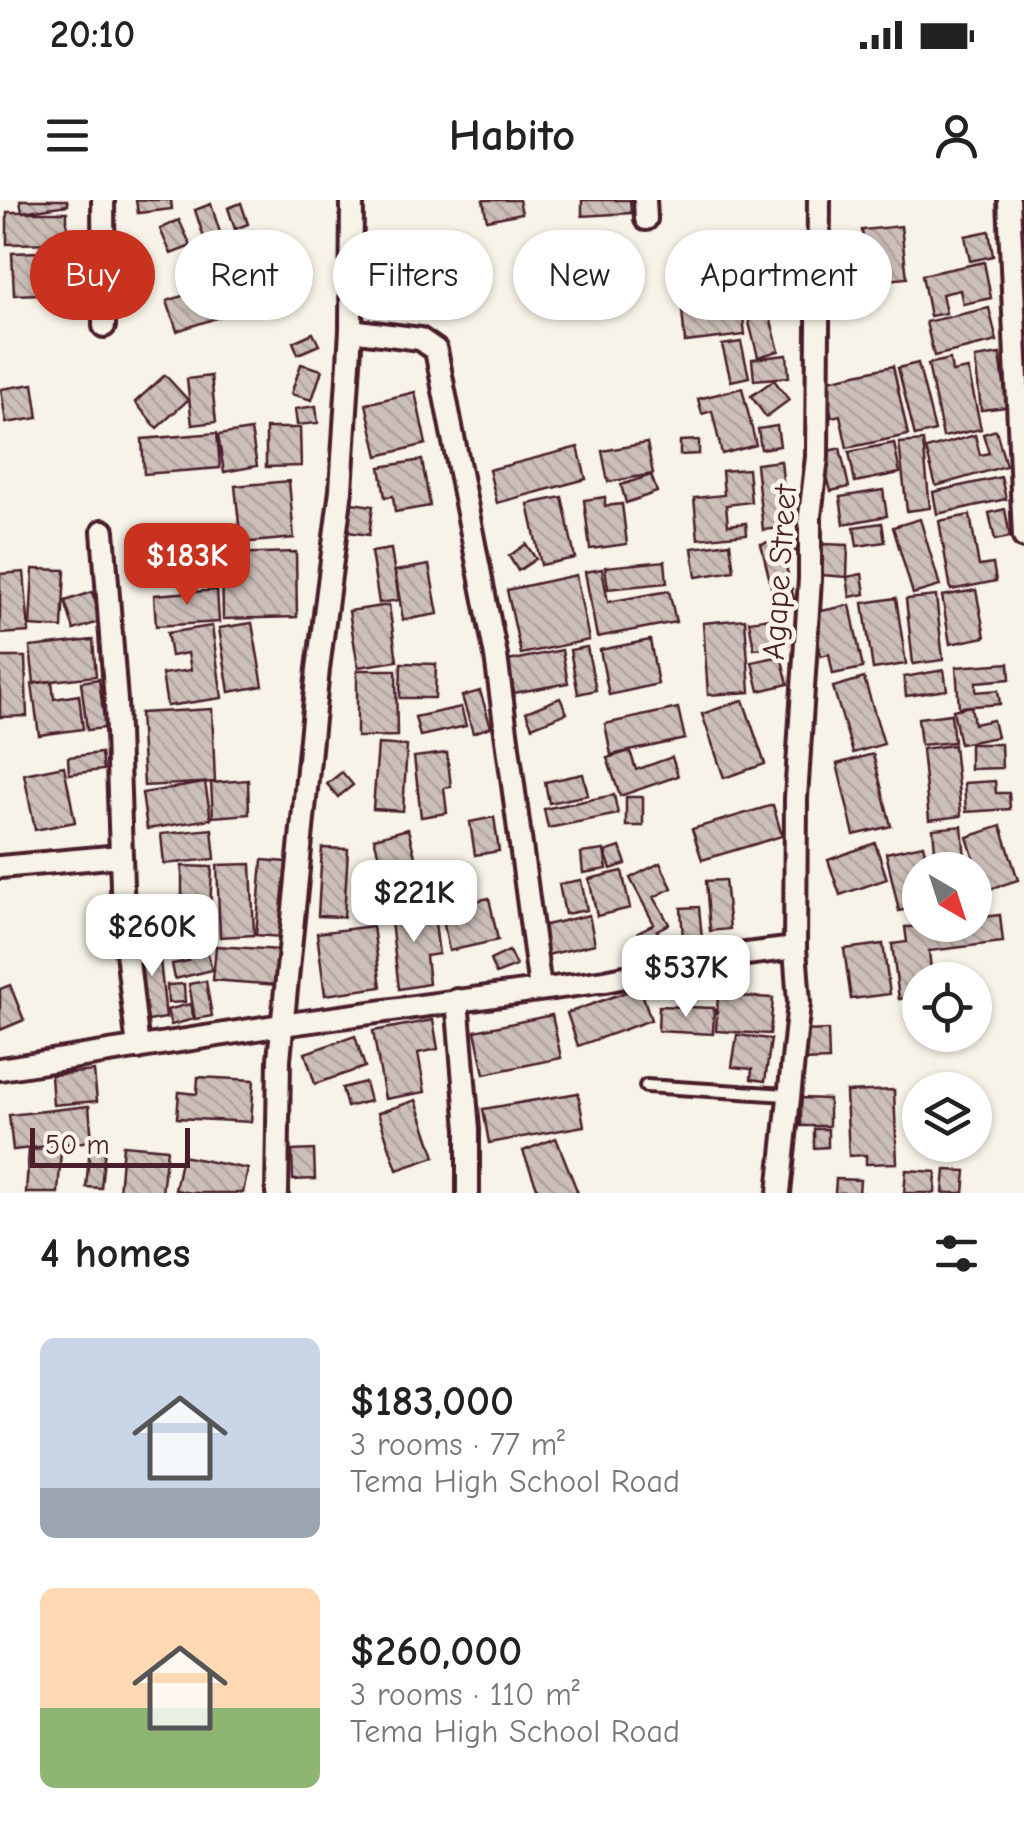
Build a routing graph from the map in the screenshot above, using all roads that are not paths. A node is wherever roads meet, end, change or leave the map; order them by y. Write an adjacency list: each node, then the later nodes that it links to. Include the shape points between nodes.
1 (103, 200): 5 (street)
2 (352, 200): 6 (street)
3 (819, 200): 12 (street, Agape Street, via 817,457 796,798)
4 (1009, 200): 7 (street)
5 (104, 326)
6 (351, 330): 13 (street, via 420,339 436,350 496,656); 15 (street)
7 (1024, 513): 9 (street)
8 (103, 531): 10 (street)
9 (1024, 537)
10 (120, 856): 11 (street); 16 (street)
11 (0, 867)
12 (795, 948): 13 (street); 19 (street, Agape Street, via 799,1003)
13 (540, 989): 14 (street)
14 (457, 1000): 15 (street); 21 (street)
15 (282, 1025): 16 (street); 20 (street)
16 (138, 1048): 17 (street)
17 (0, 1069)
18 (646, 1086): 19 (lane)
19 (787, 1095): 22 (street, Agape Street)
20 (277, 1193)
21 (468, 1193)
22 (779, 1193)

